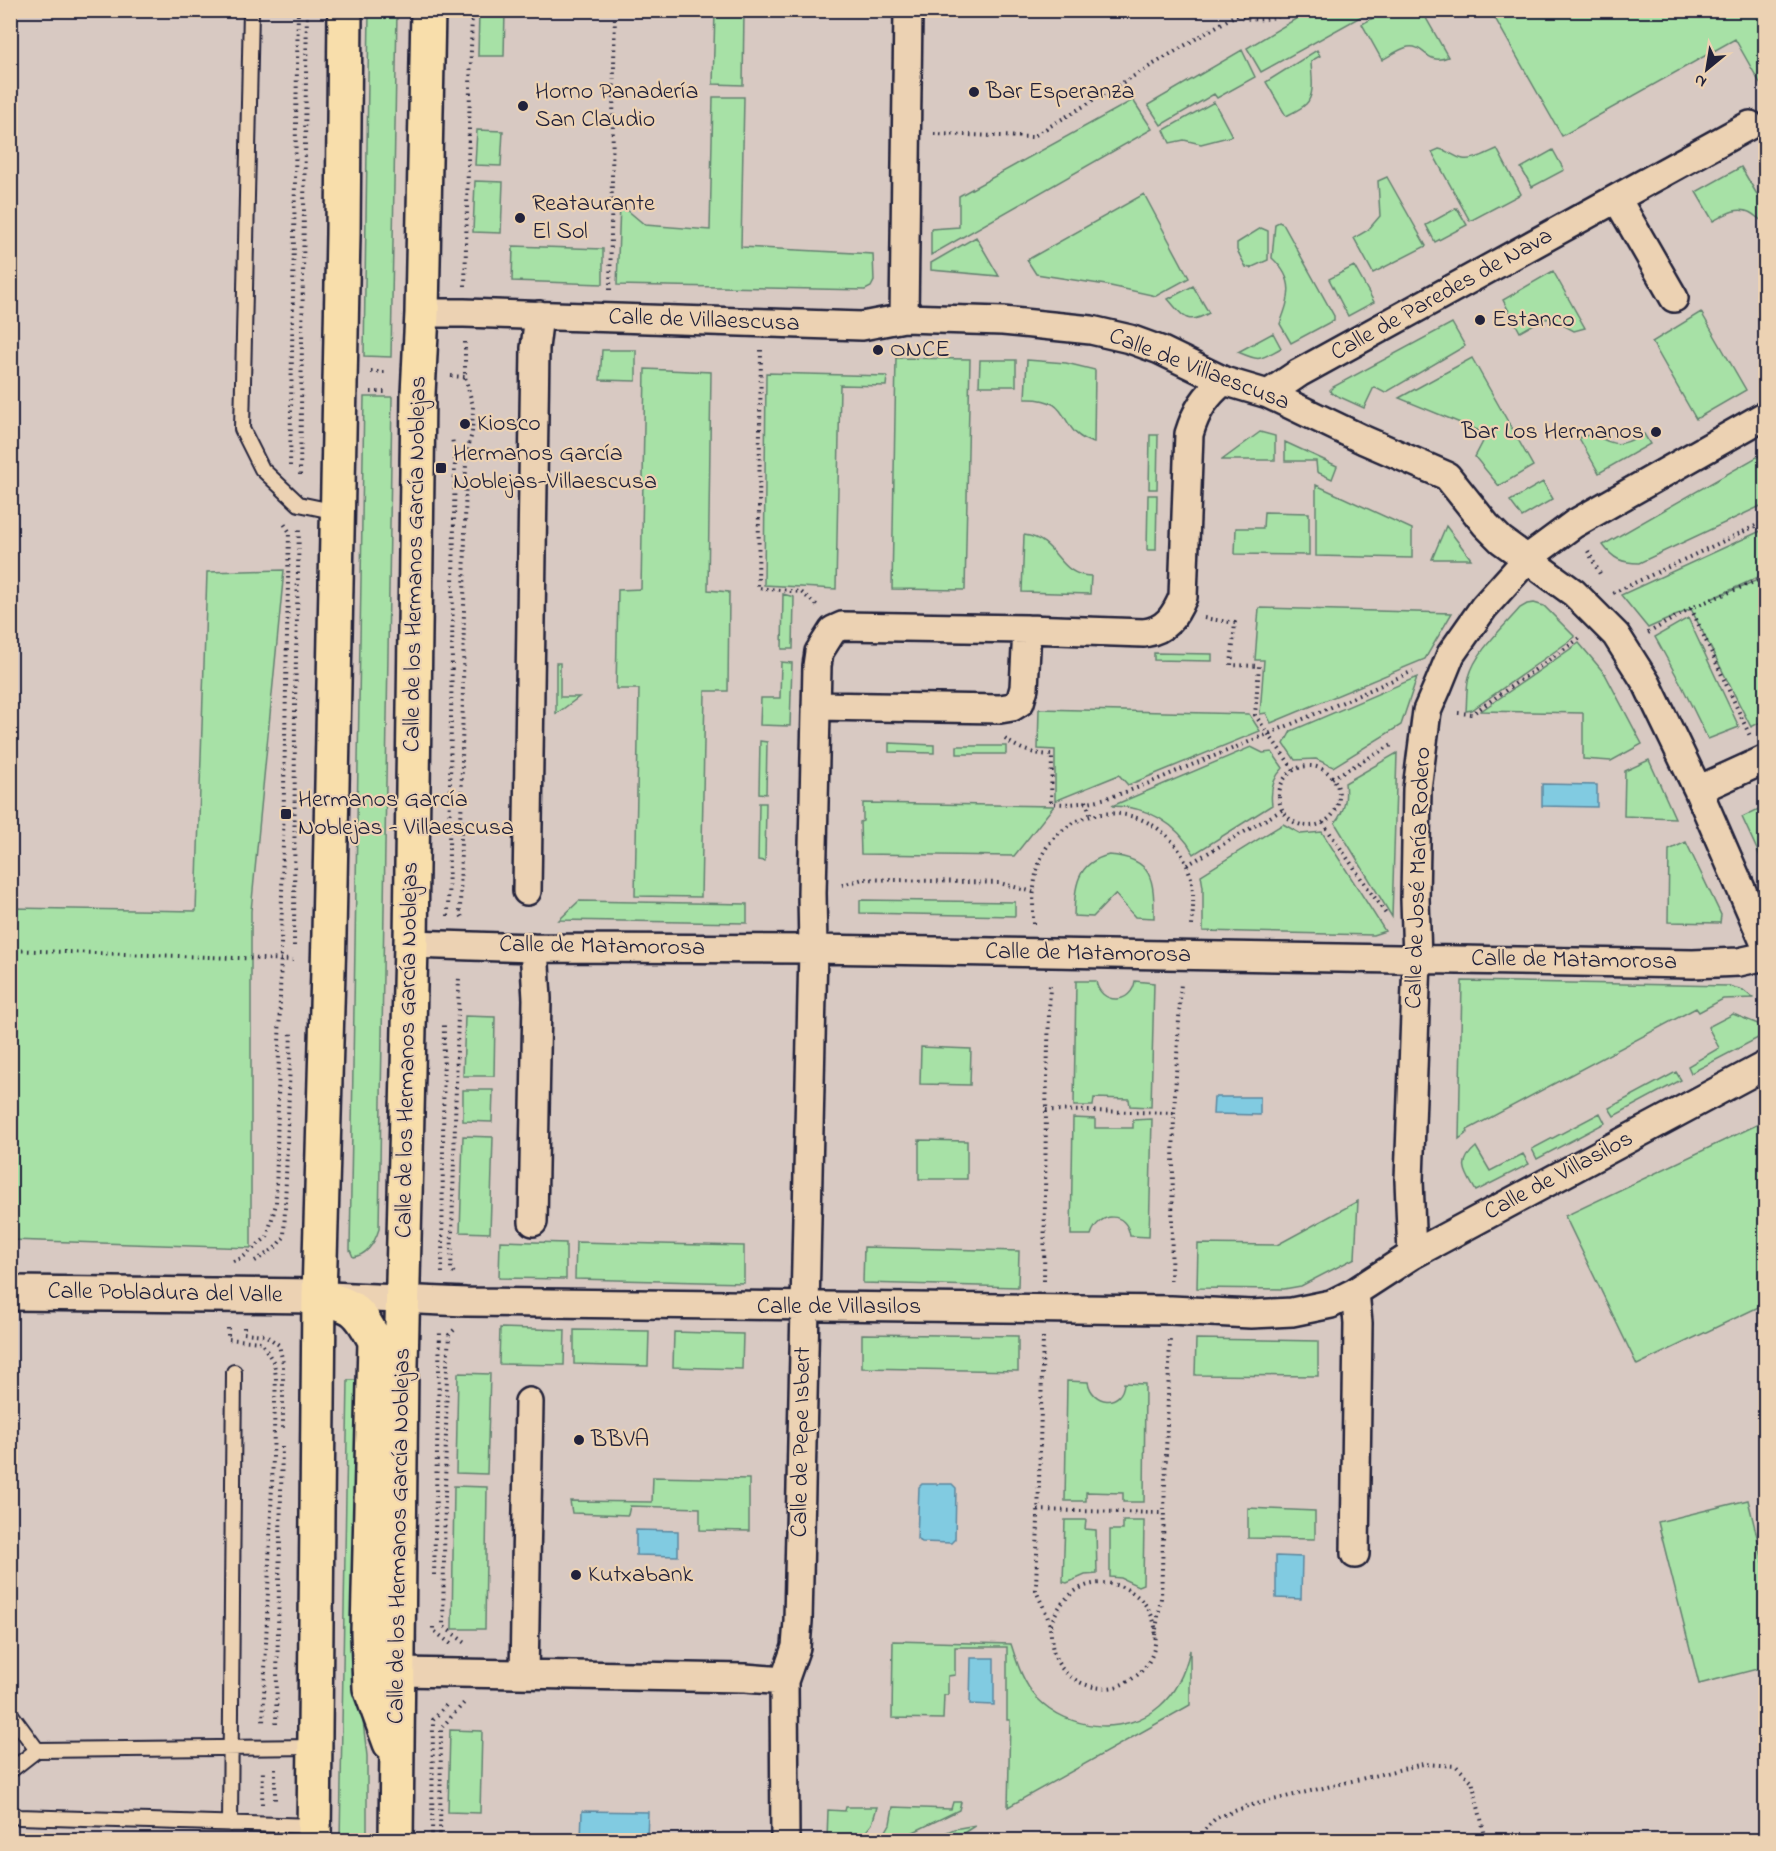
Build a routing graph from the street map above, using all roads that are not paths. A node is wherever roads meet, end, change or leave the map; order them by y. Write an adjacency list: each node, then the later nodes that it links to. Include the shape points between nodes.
1 (251, 10): 14 (lane, via 242,429 262,469 299,504)
2 (345, 10): 14 (main road)
3 (428, 10): 8 (main road, Calle de los Hermanos García Noblejas)
4 (908, 10): 10 (street)
5 (1750, 125): 6 (street, Calle de Paredes de Nava)
6 (1617, 198): 7 (street); 12 (street, Calle de Paredes de Nava, via 1299,373)
7 (1674, 298)
8 (422, 313): 9 (street, Calle de Villaescusa); 21 (main road, Calle de los Hermanos García Noblejas)
9 (539, 315): 10 (street, Calle de Villaescusa, via 862,326); 20 (street, via 535,348)
10 (904, 318): 11 (street, Calle de Villaescusa, via 1003,321 1091,330 1140,342)
11 (1224, 381): 12 (street, Calle de Villaescusa); 16 (street, via 1209,392 1196,412 1189,434 1183,597 1176,613 1158,631 1144,633)
12 (1268, 394): 15 (street, Calle de Villaescusa, via 1447,476 1486,525)
13 (1766, 415): 15 (street, Calle de José María Rodero, via 1574,524)
14 (337, 513): 32 (main road)
15 (1528, 558): 19 (street, Calle de Villaescusa, via 1574,593 1603,605); 26 (street, Calle de José María Rodero, via 1484,607 1451,654 1426,719 1417,789)
16 (1028, 629): 17 (street, via 842,626 833,630 819,652); 17 (street, via 1024,688 1020,702 1012,707)
17 (816, 706): 24 (street)
18 (1763, 760): 19 (street)
19 (1698, 789): 22 (street, Calle de Villaescusa)
20 (527, 891)
21 (411, 944): 23 (street, Calle de Matamorosa); 33 (main road, Calle de los Hermanos García Noblejas)
22 (1766, 946)
23 (534, 948): 24 (street, Calle de Matamorosa); 28 (street, via 537,999)
24 (813, 949): 26 (street, Calle de Matamorosa); 34 (street, Calle de Pepe Isbert)
25 (1766, 956): 26 (street, Calle de Matamorosa, via 1739,962 1693,964)
26 (1416, 959): 29 (street, Calle de José María Rodero, via 1409,1169)
27 (1766, 1065): 29 (street, Calle de Villasilos)
28 (532, 1222)
29 (1412, 1255): 30 (street, Calle de Villasilos)
30 (1355, 1292): 34 (street, Calle de Villasilos, via 1331,1304 1292,1312 1251,1314); 37 (street, via 1359,1323)
31 (10, 1293): 32 (street, Calle Pobladura del Valle)
32 (319, 1296): 33 (street, Calle de Villasilos); 43 (main road); 45 (main road, Calle de los Hermanos García Noblejas, via 348,1306 364,1319 375,1341 370,1688)
33 (402, 1300): 34 (street, Calle de Villasilos); 38 (main road, Calle de los Hermanos García Noblejas)
34 (805, 1306): 40 (street, Calle de Pepe Isbert, via 798,1621 796,1647)
35 (234, 1372): 42 (lane)
36 (529, 1402): 39 (street)
37 (1355, 1554)
38 (399, 1672): 39 (street); 45 (main road, Calle de los Hermanos García Noblejas)
39 (524, 1674): 40 (street)
40 (784, 1681): 51 (street, Calle de Pepe Isbert)
41 (10, 1713): 44 (lane)
42 (231, 1747): 43 (lane); 44 (lane); 48 (lane)
43 (315, 1747): 49 (main road)
44 (37, 1750): 46 (lane)
45 (397, 1766): 50 (main road, Calle de los Hermanos García Noblejas)
46 (10, 1771)
47 (10, 1812): 48 (lane, via 19,1817)
48 (230, 1824): 49 (lane)
49 (314, 1833)
50 (396, 1840)
51 (785, 1840)

